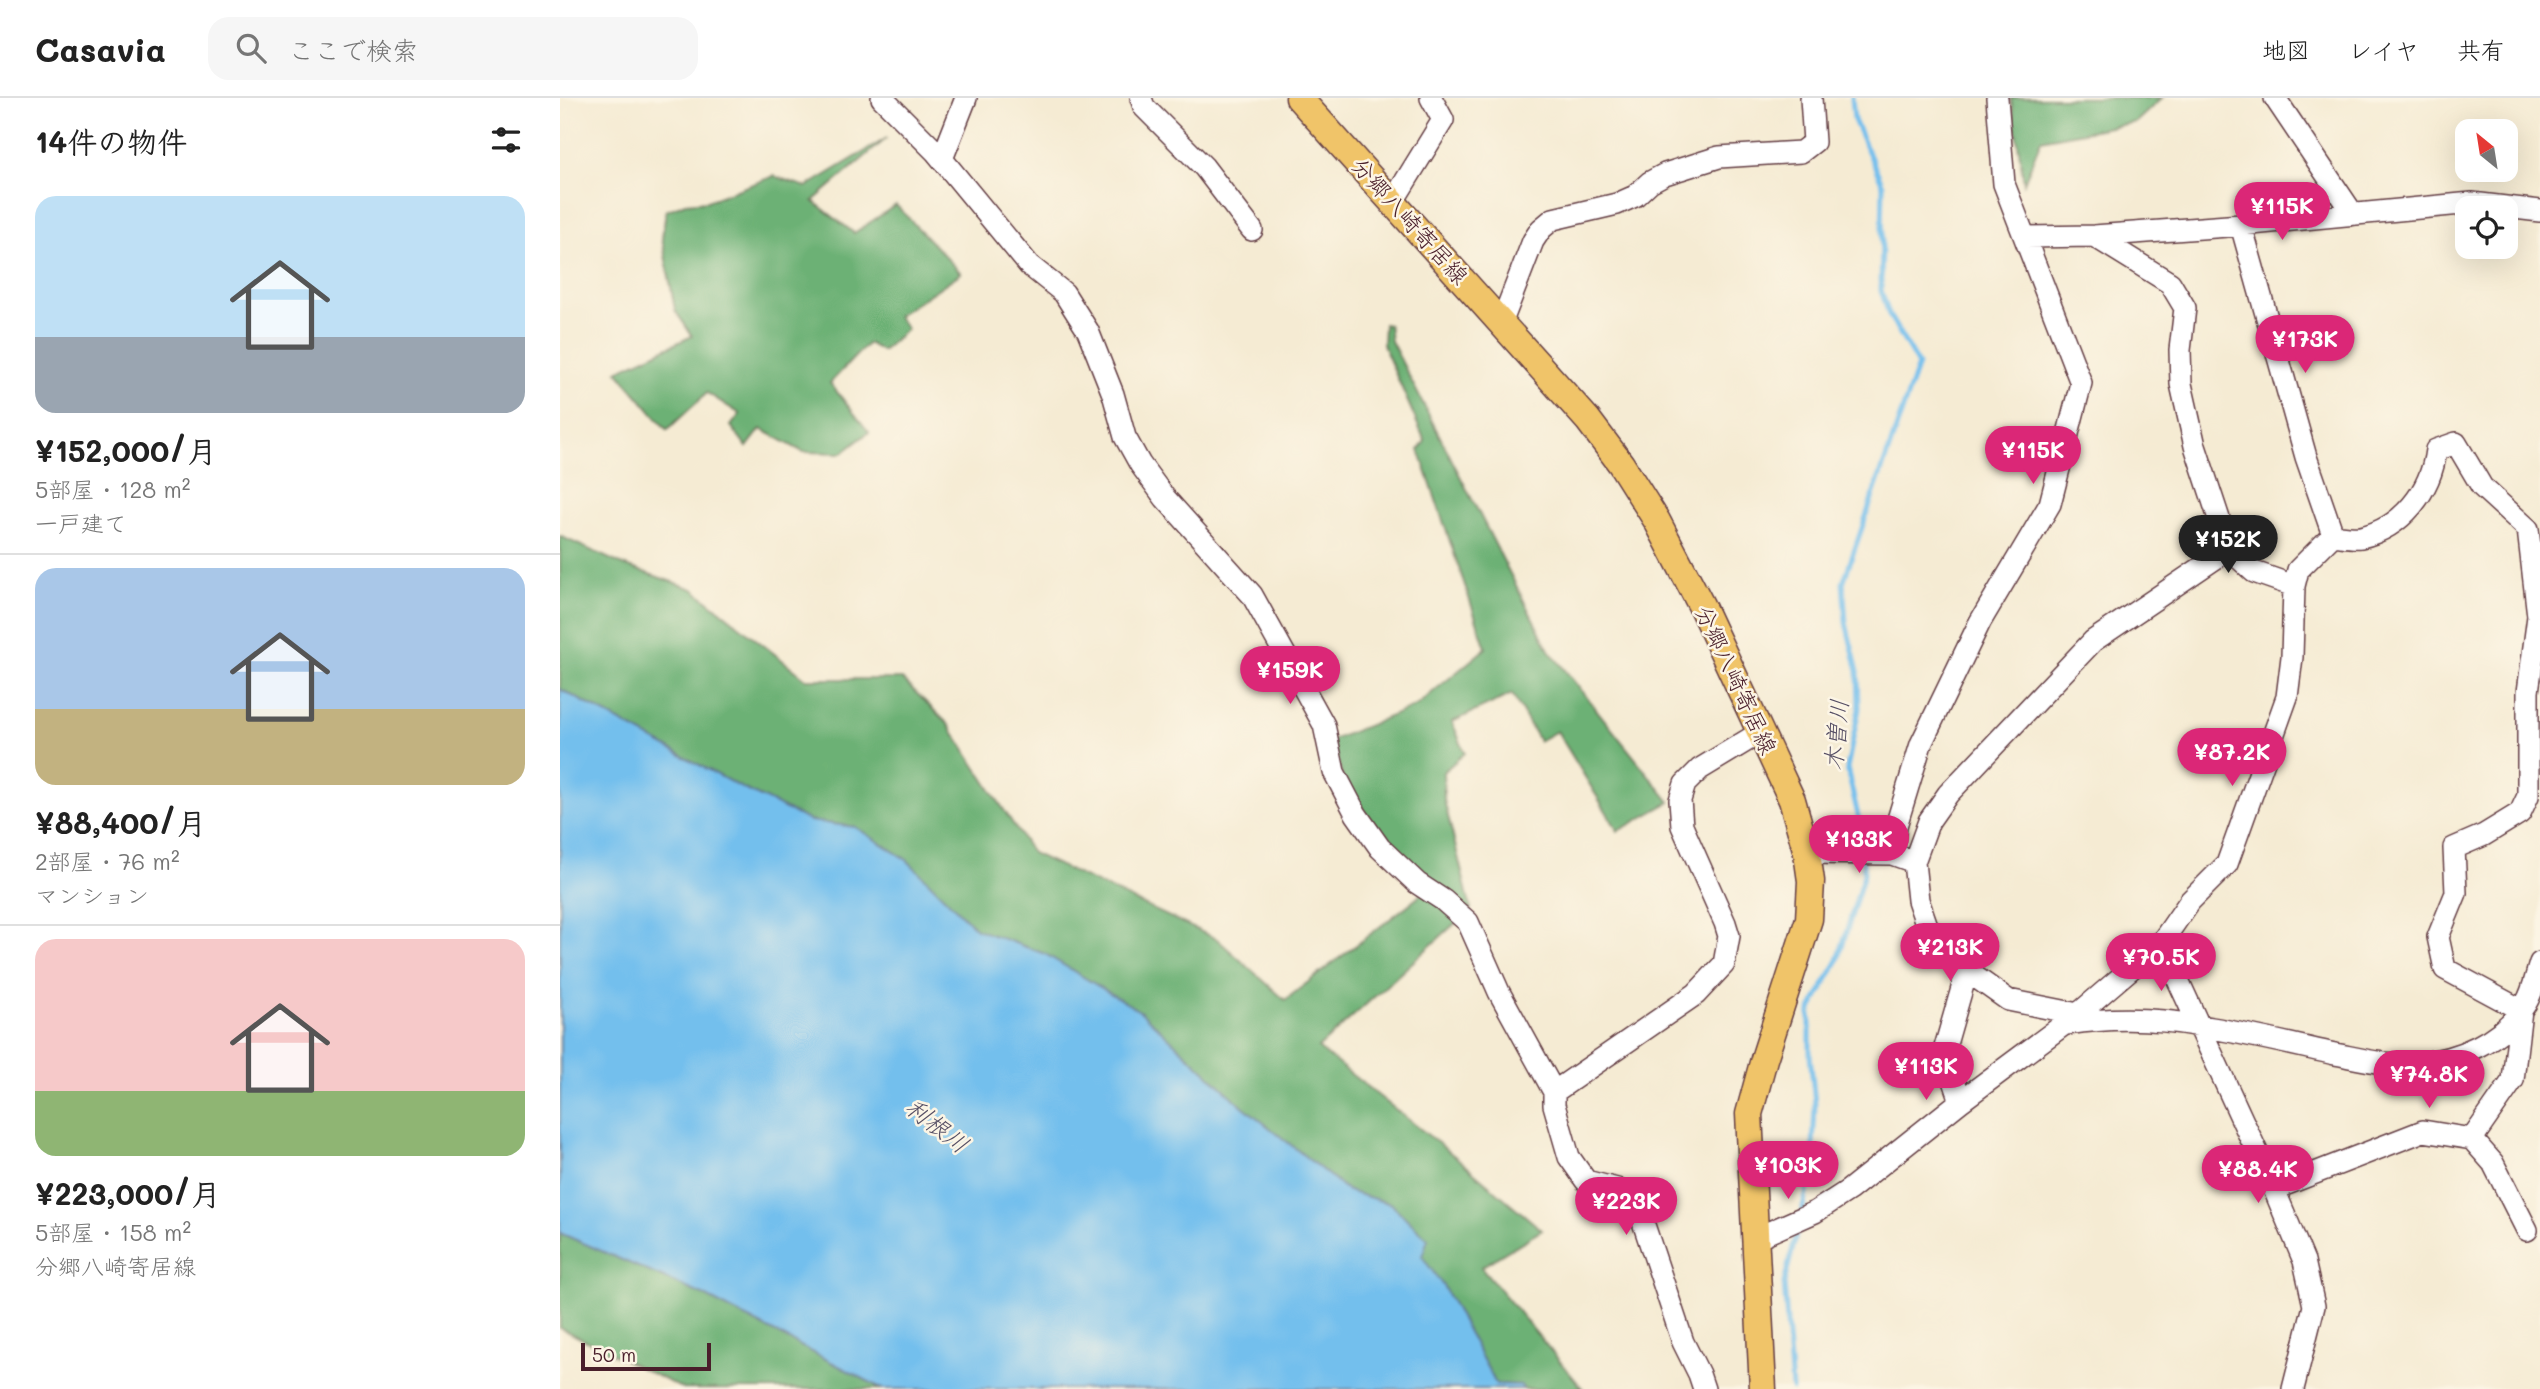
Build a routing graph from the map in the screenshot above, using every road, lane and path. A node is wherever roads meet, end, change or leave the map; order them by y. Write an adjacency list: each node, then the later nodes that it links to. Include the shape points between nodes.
1 (881, 98): 9 (street)
2 (966, 98): 9 (street)
3 (1141, 98): 14 (street, via 1144,107 1204,167)
4 (1298, 98): 10 (main road, 分郷八崎寄居線)
5 (1431, 98): 10 (street, via 1443,120)
6 (1811, 98): 17 (street, via 1814,142 1801,152 1719,157 1665,174 1617,204 1553,219 1533,241)
7 (1997, 98): 16 (street, via 2004,184)
8 (2275, 98): 12 (street)
9 (942, 159): 31 (street, via 1029,265 1064,293 1088,331 1125,437 1140,464 1252,595 1324,725 1334,772 1380,848 1468,922 1499,992)
10 (1392, 203): 17 (main road, 分郷八崎寄居線)
11 (2540, 211): 12 (street, via 2472,203)
12 (2353, 214): 13 (street)
13 (2241, 225): 15 (street); 18 (street, via 2306,457)
14 (1252, 230)
15 (2094, 236): 16 (street); 19 (street, via 2170,283 2185,309 2181,384 2195,446)
16 (2026, 237): 23 (street, via 2081,383 2050,504 1980,622 1921,744)
17 (1501, 324): 21 (main road, 分郷八崎寄居線, via 1588,419 1621,464 1701,605)
18 (2333, 535): 20 (street, via 2298,570); 28 (street, via 2359,537 2391,527 2417,501 2434,466 2436,450 2456,443 2482,487 2528,529 2538,616 2528,692 2528,796 2520,813 2454,848 2456,893 2438,937 2445,969)
19 (2229, 549): 20 (street, via 2254,572); 24 (street, via 2093,641 1948,793 1929,821)
20 (2294, 586): 25 (street, via 2287,697 2227,864 2190,901)
21 (1761, 733): 22 (main road, 分郷八崎寄居線, via 1792,800); 31 (street, via 1700,769 1685,785 1680,800 1682,826 1729,936 1724,964 1696,994)
22 (1807, 853): 23 (street); 36 (main road, 分郷八崎寄居線, via 1809,919 1749,1114)
23 (1885, 854): 24 (street)
24 (1914, 862): 27 (street, via 1918,900 1927,926)
25 (2161, 943): 29 (street); 30 (street)
26 (2540, 963): 28 (street)
27 (1967, 971): 29 (street, via 2008,1000); 32 (street, via 1944,1051)
28 (2521, 1010): 30 (street, via 2504,1032 2469,1051 2412,1064 2379,1063); 33 (street, via 2513,1080)
29 (2070, 1019): 30 (street); 32 (street)
30 (2199, 1026): 34 (street)
31 (1554, 1092): 37 (street, via 1569,1157 1586,1181 1617,1189 1637,1205 1683,1342)
32 (1961, 1101): 36 (street, via 1849,1190 1815,1212)
33 (2472, 1139): 34 (street, via 2423,1131); 35 (street, via 2493,1163)
34 (2274, 1189): 39 (street, via 2304,1261 2314,1306)
35 (2527, 1230)
36 (1754, 1239): 38 (main road, 分郷八崎寄居線)
37 (1704, 1389)
38 (1763, 1389)
39 (2292, 1389)

